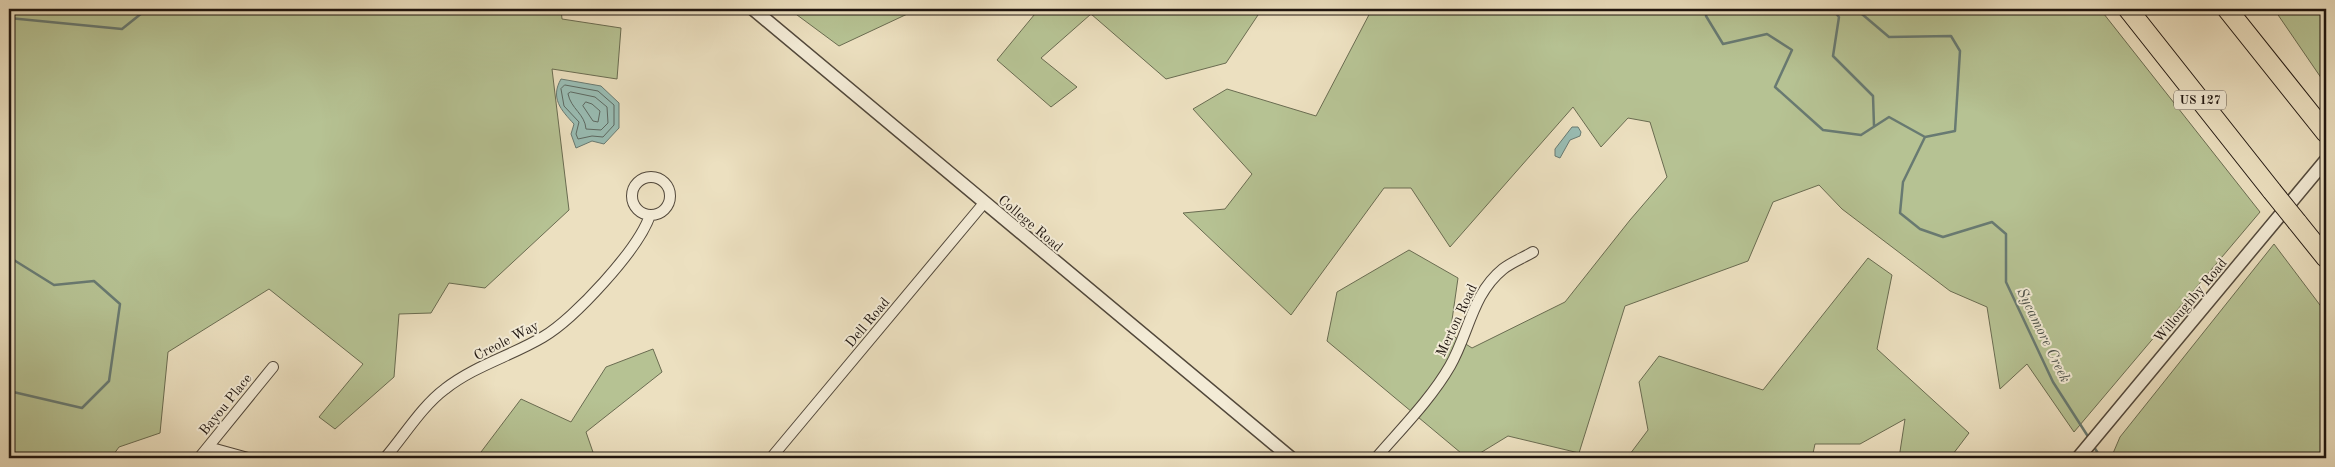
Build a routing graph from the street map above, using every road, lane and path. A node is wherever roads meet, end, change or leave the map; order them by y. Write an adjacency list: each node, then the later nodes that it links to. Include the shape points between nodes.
1 (753, 9): 6 (street, College Road)
2 (2128, 9): 9 (highway, US 127, bridge)
3 (2227, 9): 4 (highway)
4 (2325, 131)
5 (2326, 160): 18 (street, Willoughby Road)
6 (984, 203): 15 (street, Dell Road); 16 (street, College Road)
7 (650, 215): 14 (street, Creole Way, via 632,246 591,296 546,336 443,390)
8 (1533, 252): 17 (street, Merton Road, via 1504,268 1492,280 1480,296 1443,377)
9 (2326, 258)
10 (274, 367): 11 (street, Bayou Place)
11 (208, 447): 12 (street, Bayou Place); 13 (street)
12 (198, 458)
13 (248, 458)
14 (385, 458)
15 (770, 458)
16 (1291, 458)
17 (1376, 458)
18 (2078, 458)

